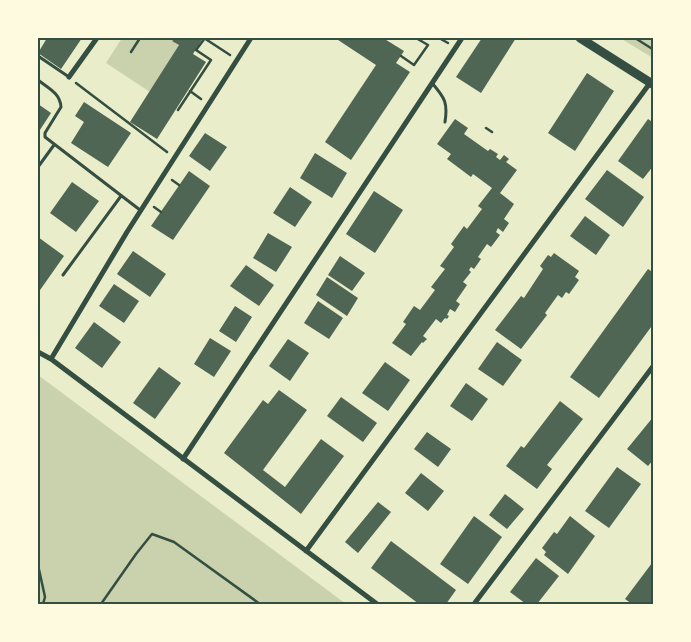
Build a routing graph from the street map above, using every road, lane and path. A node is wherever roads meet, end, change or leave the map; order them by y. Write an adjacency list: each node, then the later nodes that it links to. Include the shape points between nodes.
1 (97, 38): 14 (street)
2 (140, 38): 10 (path)
3 (205, 38): 13 (path); 18 (path, via 196,50 211,60)
4 (251, 38): 13 (street)
5 (416, 38): 12 (path, via 428,45 414,65)
6 (462, 38): 16 (street)
7 (580, 38): 17 (main road)
8 (635, 38): 9 (path)
9 (654, 50)
10 (131, 52)
11 (38, 56): 14 (lane)
12 (401, 56)
13 (237, 60): 23 (street)
14 (69, 78): 23 (path)
15 (38, 80): 22 (lane, via 58,95 61,102 62,107 45,133)
16 (432, 83): 19 (lane, via 444,97); 31 (street)
17 (652, 84): 32 (street)
18 (178, 110)
19 (445, 122)
20 (486, 128): 21 (path)
21 (492, 132)
22 (54, 145): 24 (lane); 25 (lane)
23 (174, 158): 26 (street)
24 (38, 167)
25 (121, 196): 26 (lane); 27 (lane)
26 (141, 210): 29 (street)
27 (63, 275)
28 (38, 352): 29 (street)
29 (51, 359): 31 (street)
30 (654, 365): 38 (street)
31 (183, 459): 32 (street)
32 (306, 551): 37 (street)
33 (38, 565): 34 (path, via 45,597)
34 (43, 604)
35 (102, 604): 36 (path, via 152,534 174,542)
36 (260, 604)
37 (377, 604)
38 (474, 604)

